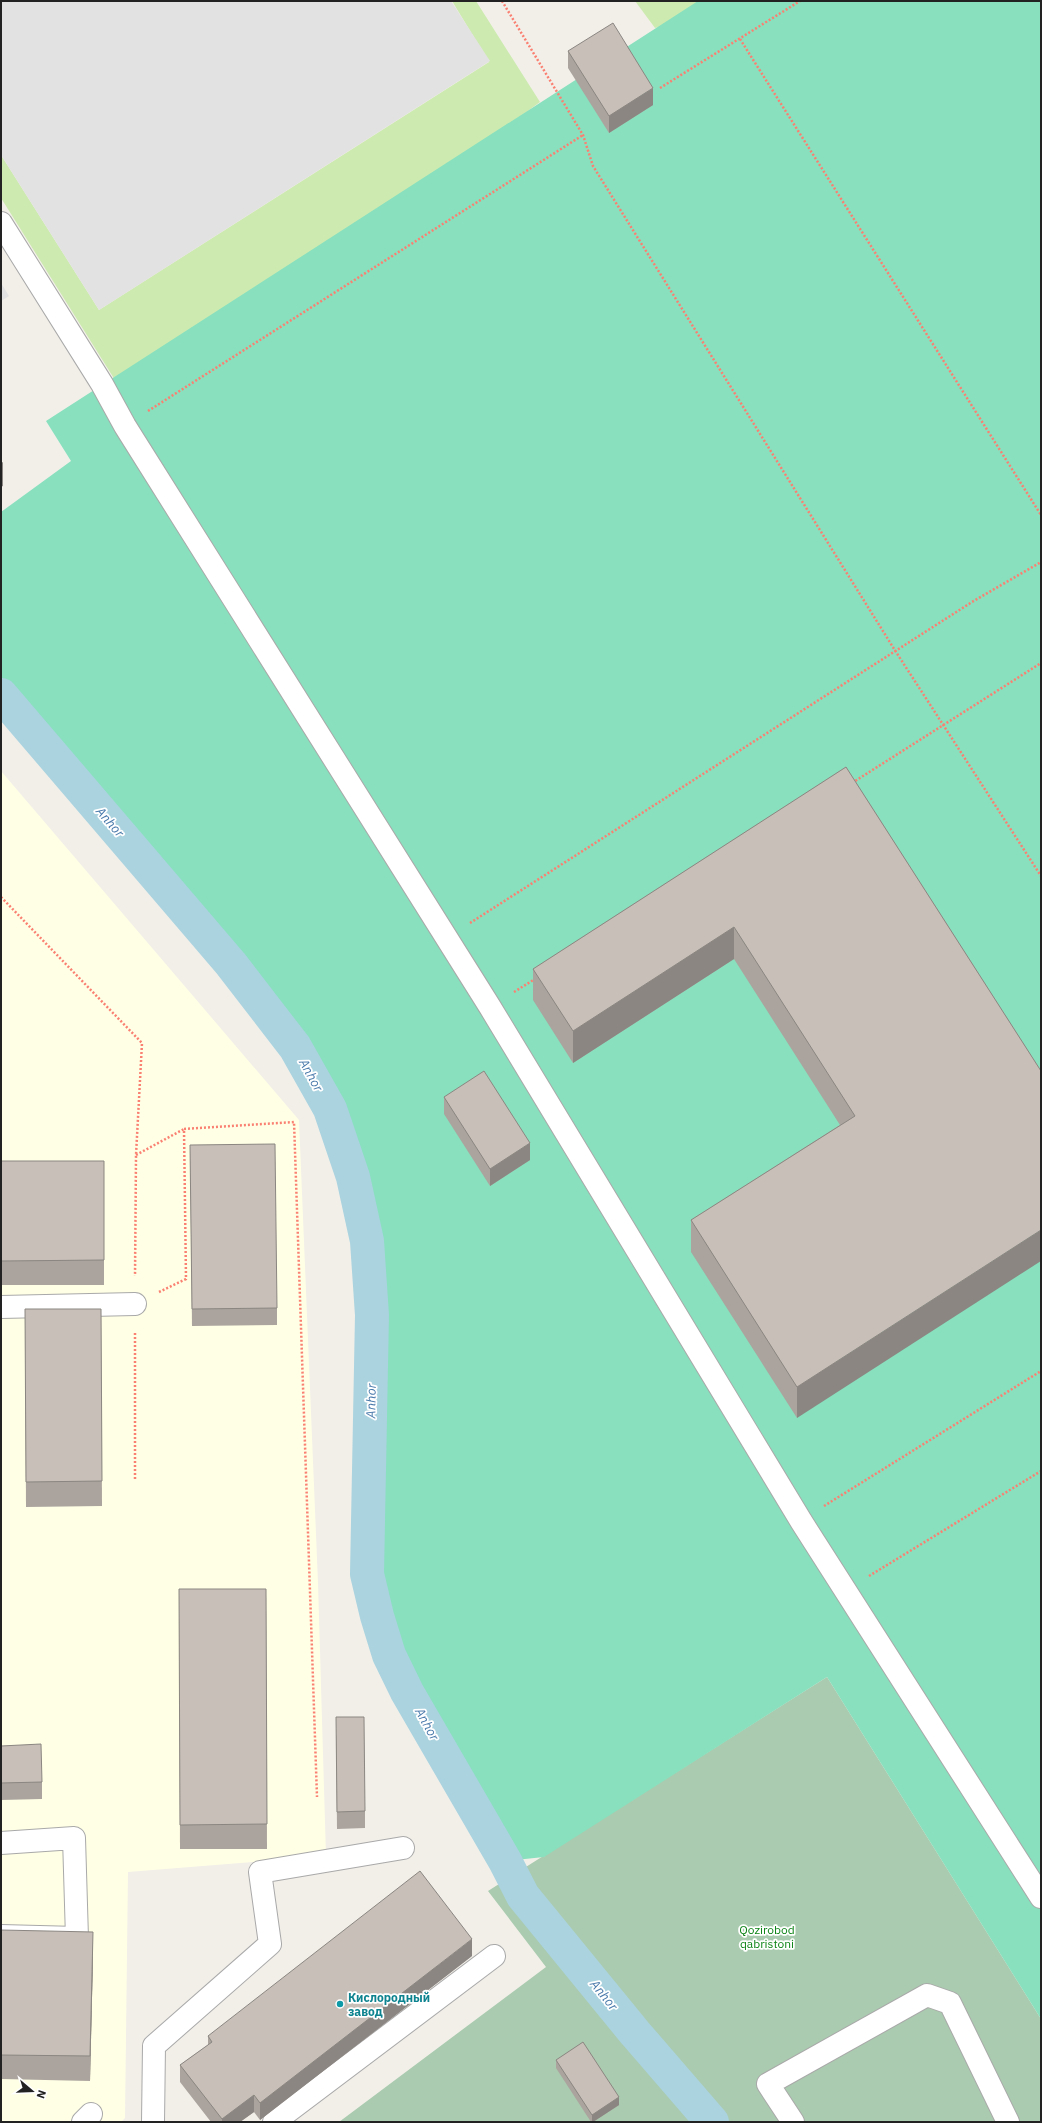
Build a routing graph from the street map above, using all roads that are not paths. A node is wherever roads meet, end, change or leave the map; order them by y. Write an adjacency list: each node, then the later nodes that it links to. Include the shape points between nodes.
1 (1, 223): 6 (lane, via 102,384 125,426 490,1007 844,1591)
2 (135, 1304): 3 (lane)
3 (1, 1307)
4 (1, 1843): 7 (lane, via 74,1838 77,1938)
5 (403, 1848): 9 (lane, via 260,1872 270,1944 154,2046)
6 (1041, 1897)
7 (1, 1936)
8 (494, 1956): 10 (lane)
9 (152, 2122)
10 (274, 2122)
11 (793, 2122): 12 (lane, via 768,2084 927,1996 950,2004)
12 (1008, 2122)

